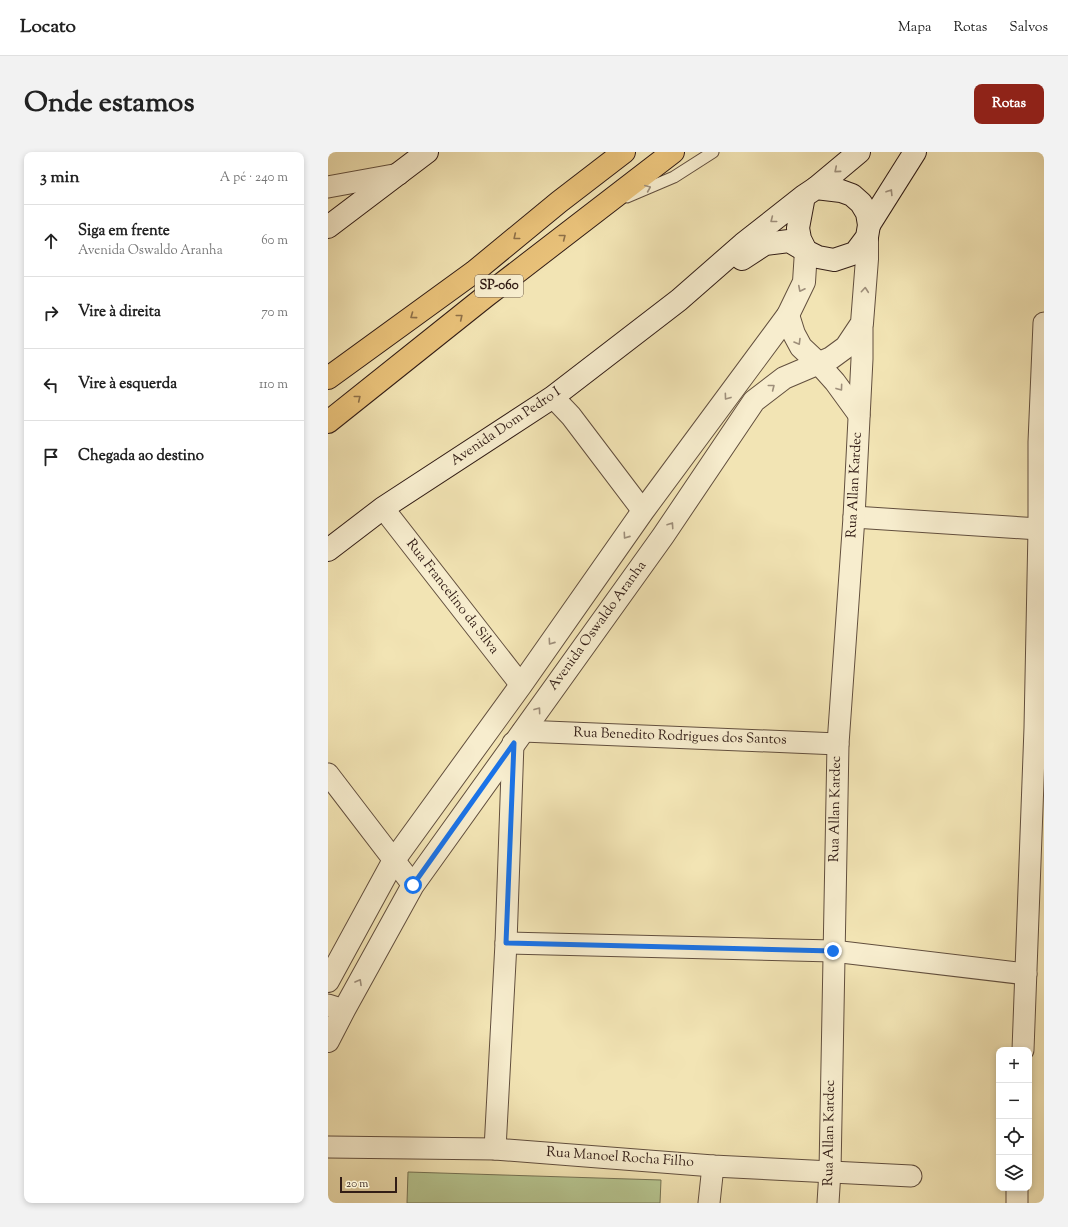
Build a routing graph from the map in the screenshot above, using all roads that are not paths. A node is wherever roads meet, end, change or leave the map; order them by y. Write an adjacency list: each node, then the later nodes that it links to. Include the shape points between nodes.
1 (608, 152): 11 (lane)
2 (624, 152): 11 (highway, SP-060)
3 (673, 152): 12 (highway, SP-060)
4 (713, 152): 12 (lane, one-way to 4, via 674,177)
5 (859, 152): 10 (street, Avenida Dom Pedro I, one-way to 10)
6 (915, 152): 14 (street, one-way to 6)
7 (420, 154): 8 (street)
8 (399, 174): 9 (street); 13 (street)
9 (328, 187)
10 (810, 192): 14 (street, via 841,191 852,195 867,213); 15 (street, via 798,228); 16 (street, Avenida Dom Pedro I, one-way to 16, via 743,244)
11 (559, 202): 21 (highway, SP-060, one-way to 21, via 474,272)
12 (599, 209): 24 (highway, SP-060, one-way to 12)
13 (328, 227)
14 (868, 231): 15 (street, via 855,253 834,260); 18 (street, Avenida Oswaldo Aranha, one-way to 14)
15 (806, 252): 16 (street, Avenida Dom Pedro I, via 789,241 764,244); 17 (street, Avenida Oswaldo Aranha, one-way to 17, via 804,282)
16 (680, 300): 22 (street, Avenida Dom Pedro I)
17 (788, 314): 20 (street, one-way to 20, via 801,346); 26 (street, Avenida Oswaldo Aranha, one-way to 26)
18 (862, 323): 20 (street, Avenida Oswaldo Aranha, via 846,346 831,358); 23 (street, Rua Allan Kardec)
19 (1044, 323): 28 (street, via 1039,442)
20 (818, 363): 23 (street, Rua Allan Kardec, one-way to 23, via 836,382); 32 (street, Avenida Oswaldo Aranha, one-way to 20, via 663,536 754,401 784,378)
21 (328, 378)
22 (553, 397): 25 (street, Avenida Dom Pedro I); 26 (street, via 571,416)
23 (859, 415): 27 (street, Rua Allan Kardec)
24 (328, 422)
25 (383, 508): 29 (street, Avenida Dom Pedro I); 30 (street, Rua Francelino da Silva)
26 (643, 511): 30 (street, Avenida Oswaldo Aranha, one-way to 30)
27 (854, 517): 28 (street); 33 (street, Rua Allan Kardec)
28 (1039, 529): 31 (street)
29 (328, 550)
30 (520, 685): 35 (street, Avenida Oswaldo Aranha)
31 (1040, 729): 39 (street)
32 (518, 737): 33 (street, Rua Benedito Rodrigues dos Santos); 36 (street, Avenida Oswaldo Aranha); 37 (street)
33 (838, 744): 38 (street, Rua Allan Kardec)
34 (328, 774): 35 (street)
35 (394, 860): 36 (street); 40 (street, Avenida Oswaldo Aranha)
36 (413, 885): 41 (street, Avenida Oswaldo Aranha, one-way to 36)
37 (506, 943): 38 (street); 45 (street)
38 (833, 951): 39 (street); 47 (street, Rua Allan Kardec)
39 (1026, 974): 43 (street)
40 (328, 981)
41 (336, 1007): 42 (street, Avenida Oswaldo Aranha)
42 (328, 1041)
43 (1023, 1047)
44 (328, 1147): 45 (street, Rua Manoel Rocha Filho)
45 (495, 1149): 46 (street, Rua Manoel Rocha Filho)
46 (713, 1166): 47 (street, Rua Manoel Rocha Filho); 50 (street)
47 (830, 1171): 48 (street, Rua Manoel Rocha Filho); 51 (street, Rua Allan Kardec)
48 (911, 1176)
49 (1017, 1191): 52 (street)
50 (709, 1203)
51 (828, 1203)
52 (1017, 1203)

